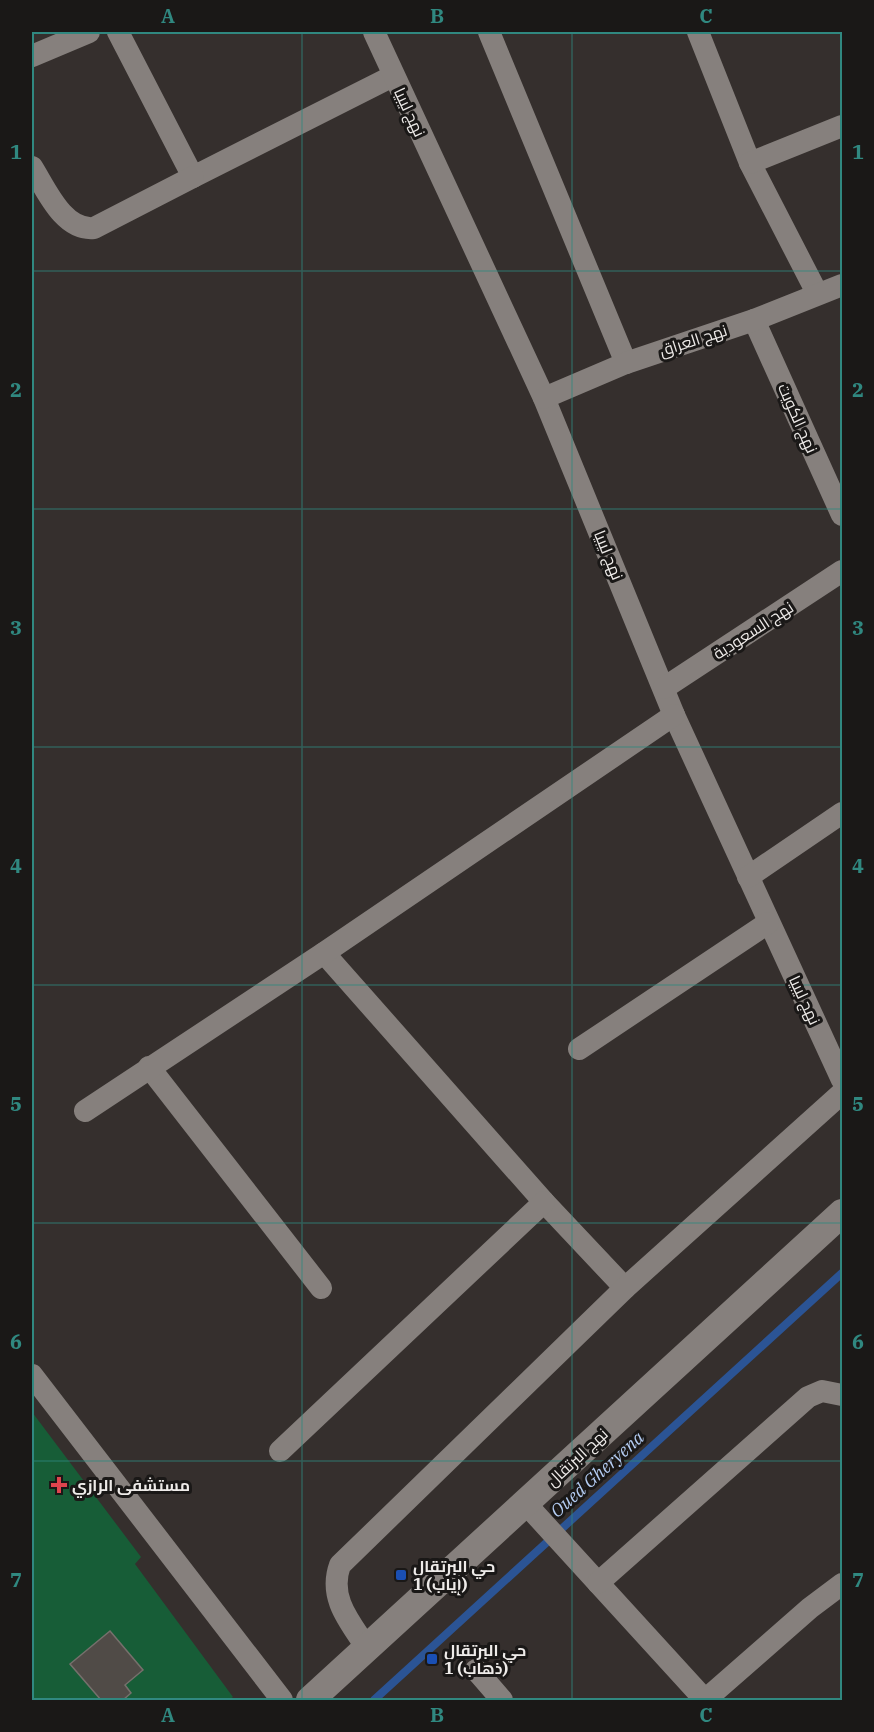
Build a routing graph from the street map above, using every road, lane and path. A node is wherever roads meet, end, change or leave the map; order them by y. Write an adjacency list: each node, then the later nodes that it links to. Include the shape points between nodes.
1 (88, 32): 6 (street)
2 (117, 32): 11 (street)
3 (374, 32): 7 (street, نهج ليبيا)
4 (489, 32): 15 (street)
5 (698, 32): 9 (street)
6 (32, 57)
7 (393, 76): 11 (street); 16 (street, نهج ليبيا)
8 (843, 126): 9 (street)
9 (750, 163): 13 (street)
10 (32, 167): 11 (street, via 64,215 73,225 84,229 94,228)
11 (193, 177)
12 (843, 285): 13 (street, نهج العراق)
13 (817, 293): 14 (street, نهج العراق)
14 (754, 320): 15 (street, نهج العراق); 17 (street, نهج الكويت)
15 (626, 363): 16 (street, نهج العراق)
16 (544, 398): 19 (street, نهج ليبيا)
17 (843, 515)
18 (843, 571): 19 (street, نهج السعودية)
19 (664, 688): 20 (street, نهج ليبيا)
20 (674, 715): 22 (street, نهج ليبيا); 24 (street)
21 (843, 813): 22 (street)
22 (748, 877): 23 (street, نهج ليبيا)
23 (768, 923): 25 (street); 27 (street, نهج ليبيا)
24 (324, 953): 26 (street); 30 (street)
25 (579, 1049)
26 (149, 1067): 29 (street); 32 (street)
27 (843, 1080)
28 (843, 1093): 33 (street)
29 (85, 1111)
30 (544, 1202): 33 (street); 36 (street)
31 (843, 1213): 37 (street, نهج البرتقال)
32 (321, 1288)
33 (625, 1288): 40 (street, via 340,1565 336,1576 337,1601)
34 (32, 1375): 43 (street)
35 (843, 1395): 38 (street, via 822,1391 808,1397)
36 (279, 1451)
37 (534, 1513): 38 (street); 40 (street, نهج البرتقال)
38 (592, 1575): 42 (street)
39 (843, 1584): 42 (street)
40 (367, 1648): 44 (street, نهج البرتقال)
41 (476, 1670): 45 (street)
42 (705, 1700)
43 (282, 1701)
44 (310, 1701)
45 (502, 1701)

